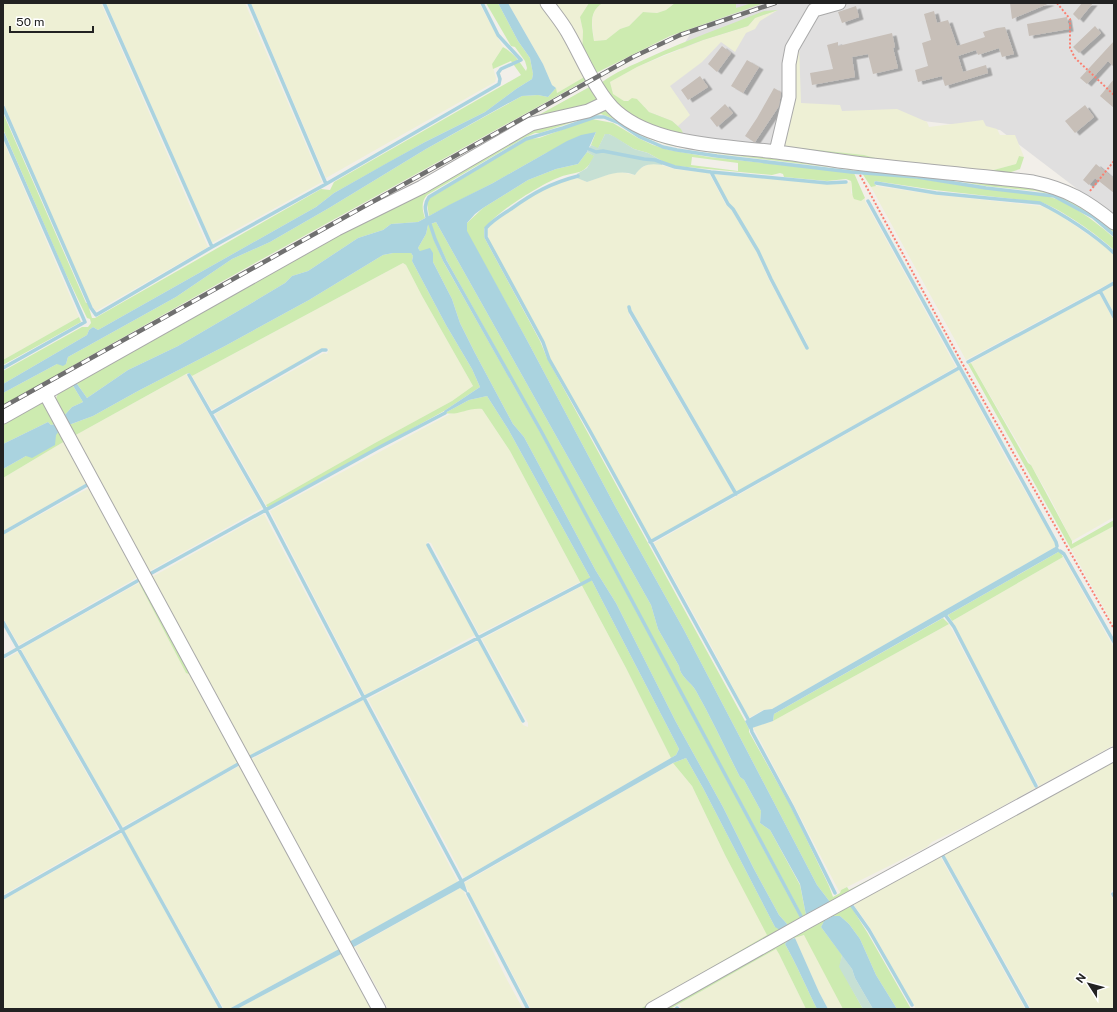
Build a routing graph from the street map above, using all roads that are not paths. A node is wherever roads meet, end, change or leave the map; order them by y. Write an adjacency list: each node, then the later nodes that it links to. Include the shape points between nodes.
1 (547, 3): 3 (street, via 567,32)
2 (839, 3): 4 (street, via 814,10 792,48 789,64 789,97)
3 (607, 102): 4 (street, via 625,119 656,134 714,145); 6 (street, via 588,111 531,124 422,187 337,229)
4 (776, 152): 5 (street, via 1033,182 1052,186 1082,200)
5 (1114, 223)
6 (46, 393): 7 (street); 9 (street)
7 (3, 417)
8 (1114, 754): 10 (street)
9 (379, 1009)
10 (652, 1009)

